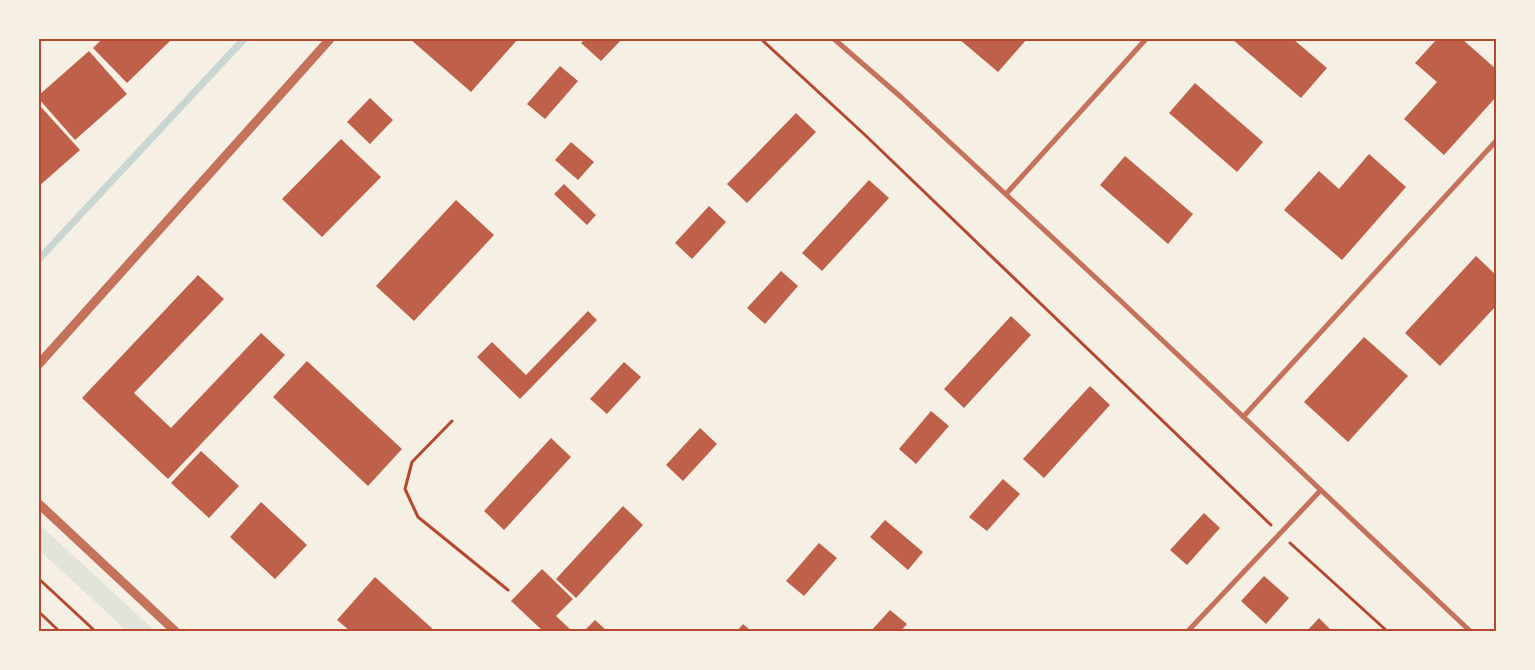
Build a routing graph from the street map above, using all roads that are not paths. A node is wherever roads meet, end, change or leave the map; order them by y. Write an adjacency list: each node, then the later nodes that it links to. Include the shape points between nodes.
1 (330, 39): 6 (street)
2 (834, 39): 5 (street)
3 (1146, 39): 5 (street)
4 (1496, 141): 7 (street)
5 (1006, 194): 7 (street)
6 (39, 364)
7 (1244, 417): 8 (street)
8 (1320, 491): 11 (street); 12 (street)
9 (39, 504): 10 (street)
10 (175, 631)
11 (1188, 631)
12 (1470, 631)

